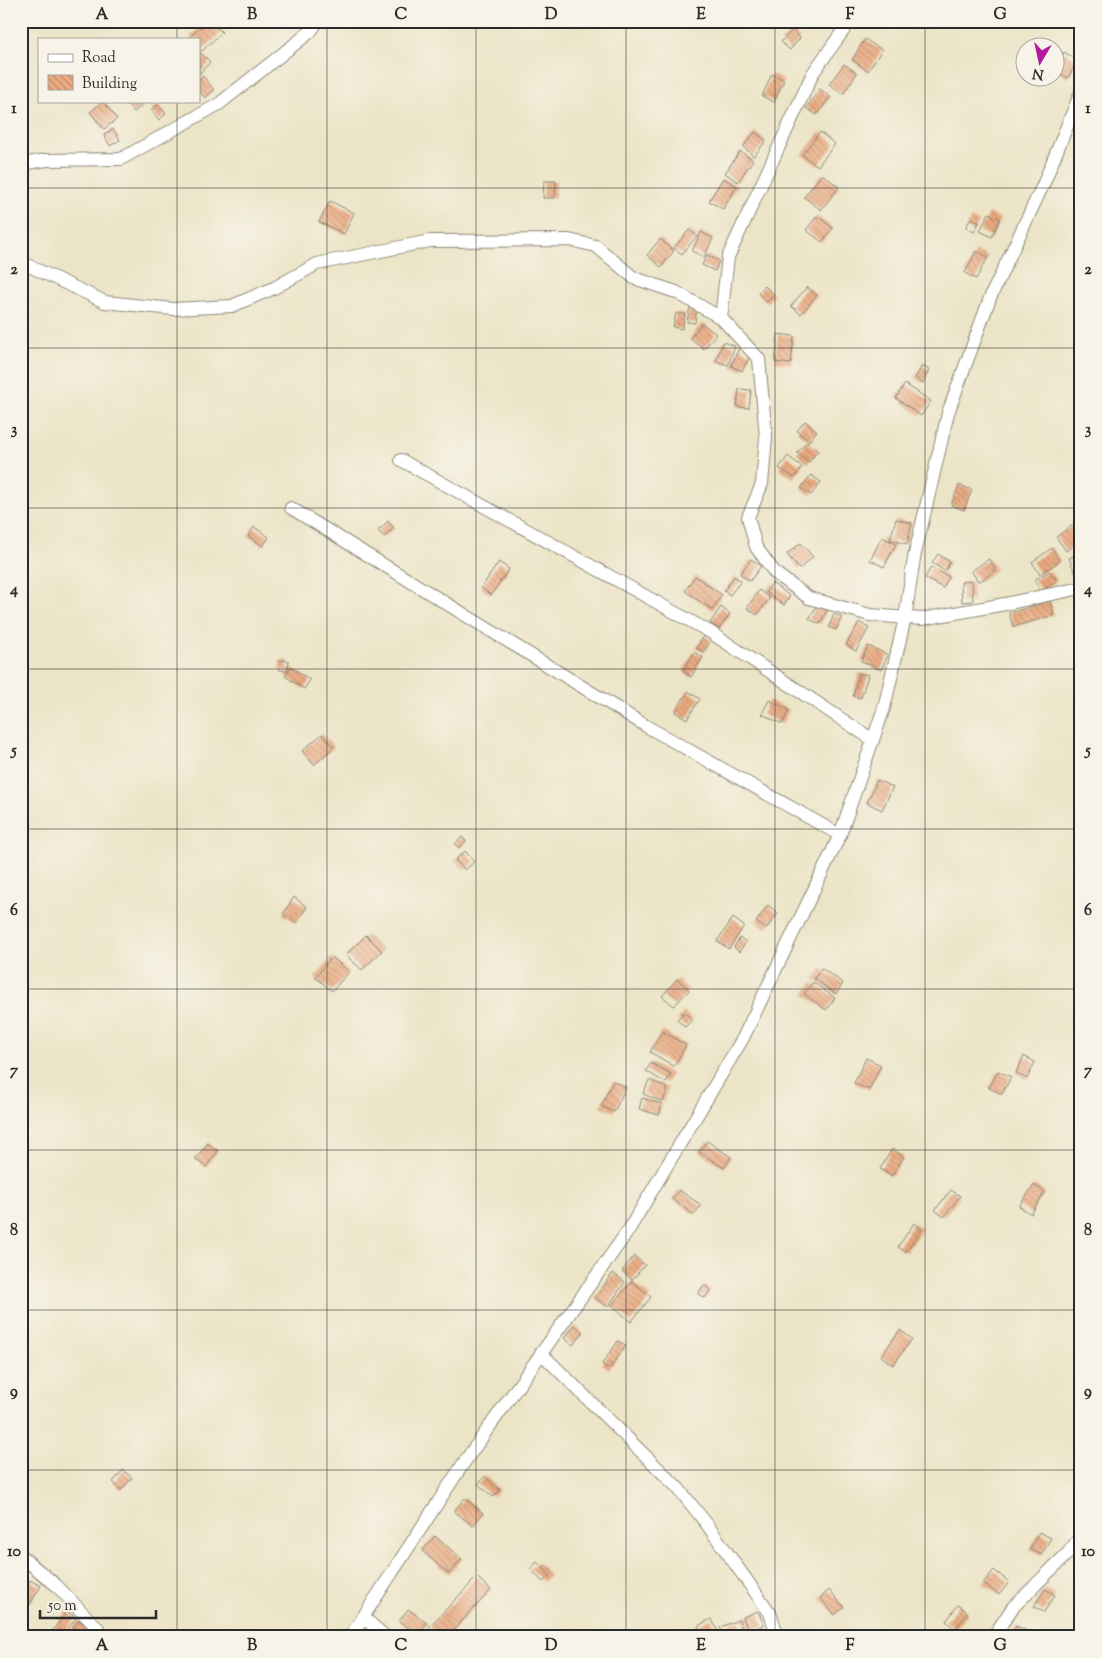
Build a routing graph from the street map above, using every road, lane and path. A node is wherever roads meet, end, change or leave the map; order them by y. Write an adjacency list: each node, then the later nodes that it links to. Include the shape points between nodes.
1 (318, 21): 4 (street, via 310,32 219,104 121,158)
2 (850, 21): 6 (street, via 813,73 728,257)
3 (1081, 92): 10 (street, via 1043,185 990,298 948,413 914,558)
4 (21, 164)
5 (21, 262): 6 (street, via 105,302 173,309 232,306 317,264 430,241 569,240 596,246 634,278 676,292)
6 (721, 318): 10 (street, via 759,358 766,436 762,484 748,517 756,547 775,573 809,598 870,615)
7 (401, 460): 11 (street, via 710,632)
8 (291, 508): 12 (street, via 646,726)
9 (1081, 588): 10 (street, via 922,619)
10 (905, 618): 11 (street, via 884,708)
11 (873, 740): 12 (street)
12 (840, 835): 13 (street, via 743,1038 628,1231)
13 (541, 1353): 16 (street); 20 (street, via 678,1488 770,1613)
14 (1081, 1536): 21 (street, via 1013,1607)
15 (21, 1556): 17 (street)
16 (363, 1617): 18 (street); 19 (street)
17 (106, 1637)
18 (350, 1637)
19 (386, 1637)
20 (778, 1637)
21 (993, 1637)

